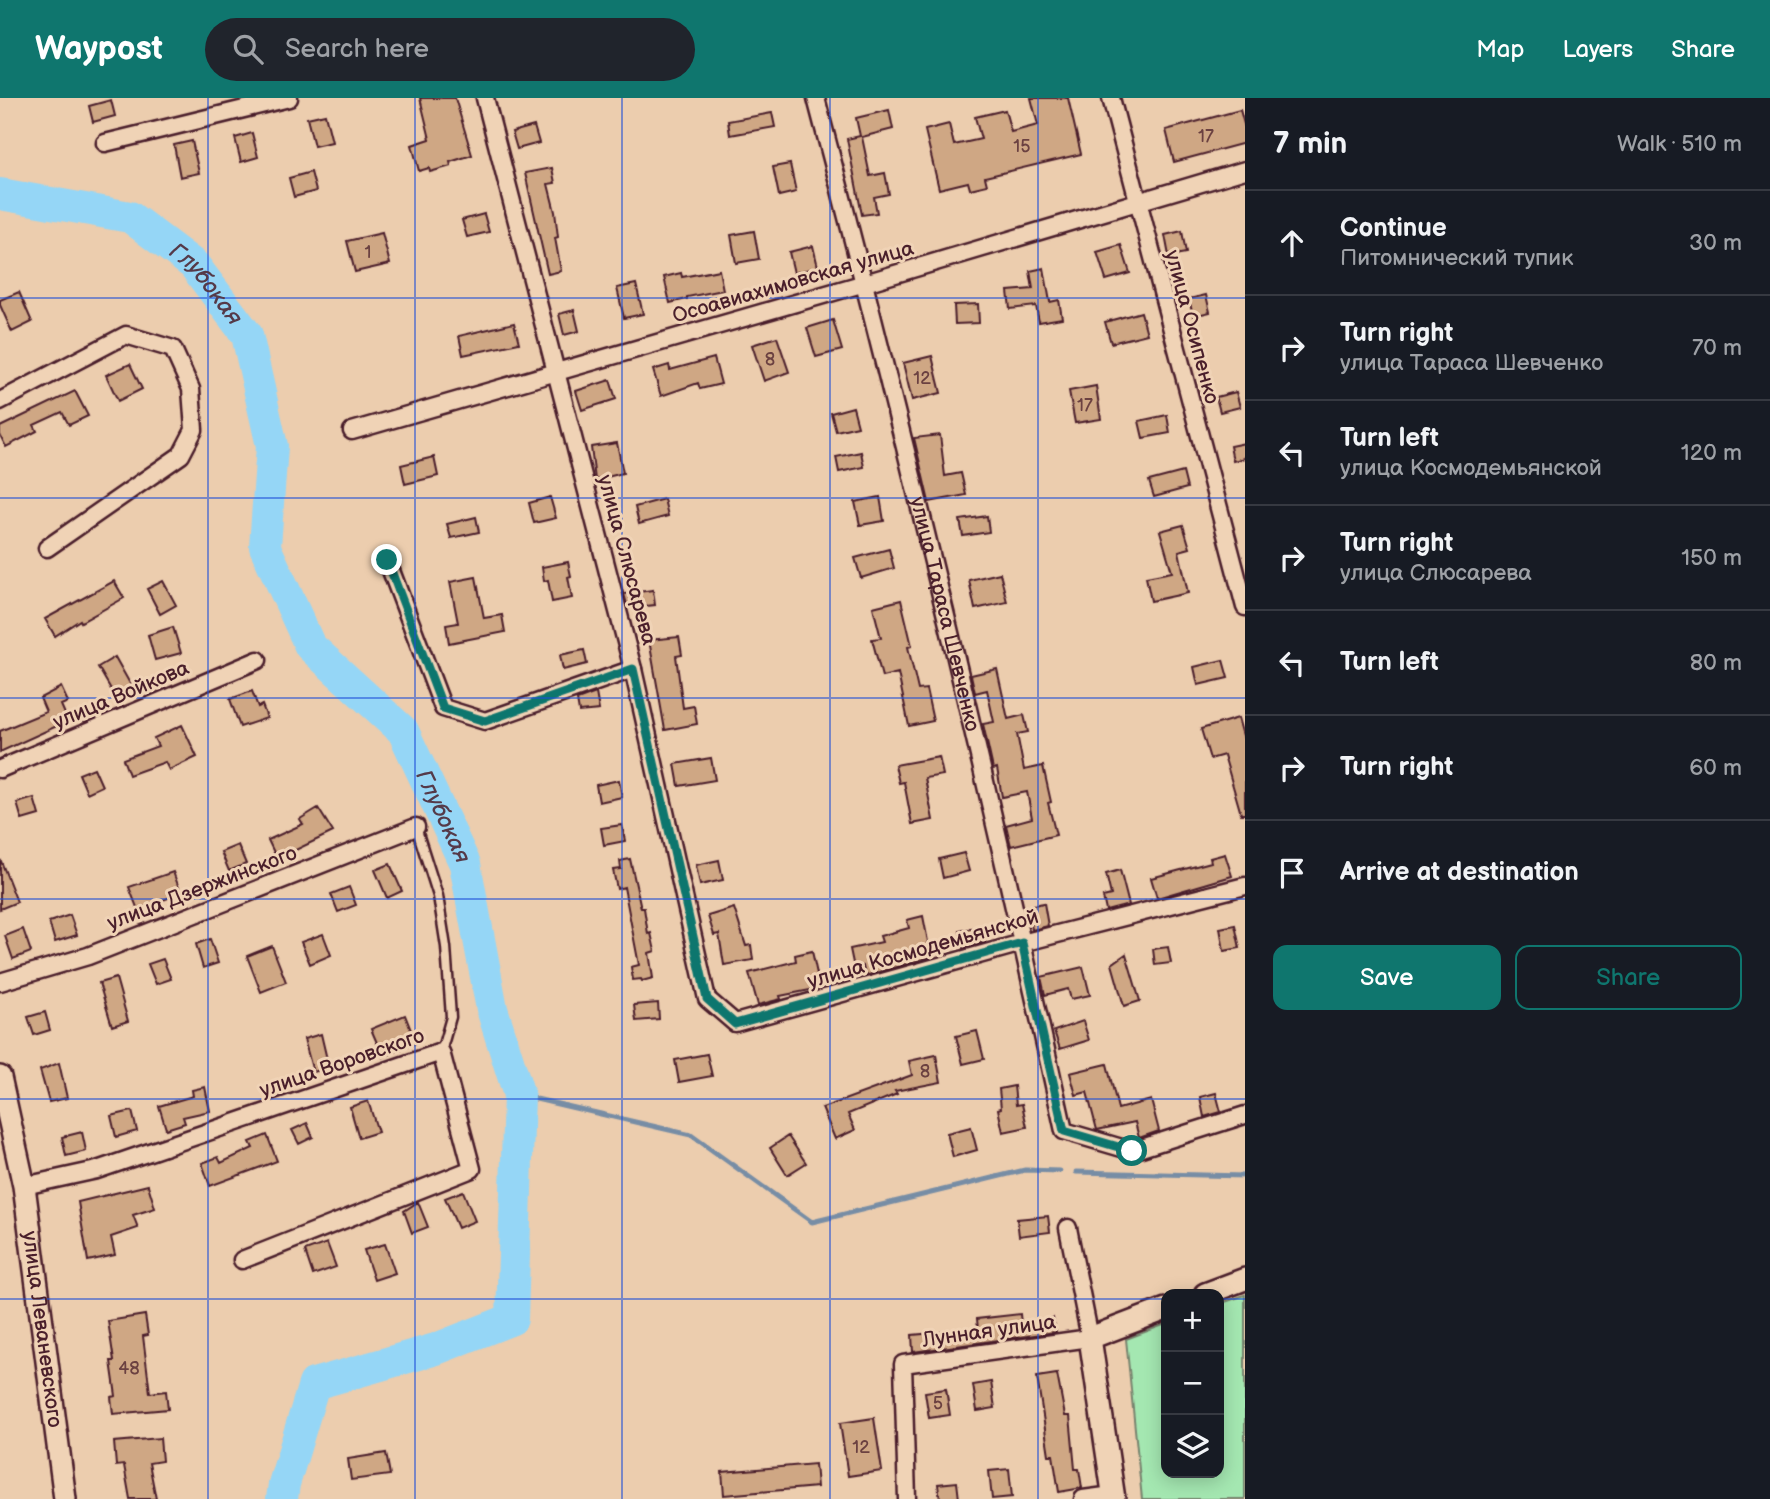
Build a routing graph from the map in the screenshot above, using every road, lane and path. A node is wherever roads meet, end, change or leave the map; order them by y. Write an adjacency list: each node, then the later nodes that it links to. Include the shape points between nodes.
1 (289, 98): 5 (street)
2 (485, 98): 9 (street, улица Слюсарева)
3 (816, 98): 8 (street, улица Тараса Шевченко)
4 (1111, 98): 7 (street, улица Осипенко)
5 (104, 143)
6 (1245, 170): 7 (street, Осоавиахимовская улица)
7 (1136, 202): 8 (street, Осоавиахимовская улица); 14 (street, улица Осипенко)
8 (865, 283): 9 (street, Осоавиахимовская улица); 20 (street, улица Тараса Шевченко)
9 (556, 372): 11 (street, Осоавиахимовская улица); 16 (street, улица Слюсарева)
10 (0, 401): 12 (street, via 126,335 173,349 191,389 194,430 181,455)
11 (352, 431)
12 (47, 548)
13 (387, 560): 16 (street, via 443,708 485,721)
14 (1245, 607)
15 (258, 660): 17 (street, улица Войкова)
16 (633, 669): 22 (street, улица Слюсарева, via 707,999)
17 (0, 769)
18 (416, 827): 21 (street, улица Дзержинского, via 88,956); 23 (lane, via 438,896 446,947 451,1017)
19 (1245, 886): 20 (street, улица Космодемьянской)
20 (1022, 943): 22 (street, улица Космодемьянской); 25 (street, улица Тараса Шевченко, via 1064,1131 1132,1151)
21 (0, 982)
22 (735, 1024)
23 (441, 1052): 26 (street, улица Воровского, via 97,1170); 28 (street, улица Воровского, via 472,1169)
24 (0, 1077): 26 (street, улица Леваневского)
25 (1245, 1115)
26 (24, 1186): 34 (street, улица Леваневского)
27 (1068, 1228): 32 (street)
28 (242, 1260)
29 (1245, 1279): 30 (street)
30 (1218, 1289)
31 (1161, 1311): 32 (street)
32 (1090, 1338): 33 (street); 35 (street, Лунная улица, via 903,1364)
33 (1113, 1497): 36 (street)
34 (65, 1499)
35 (906, 1499)
36 (1083, 1499)

